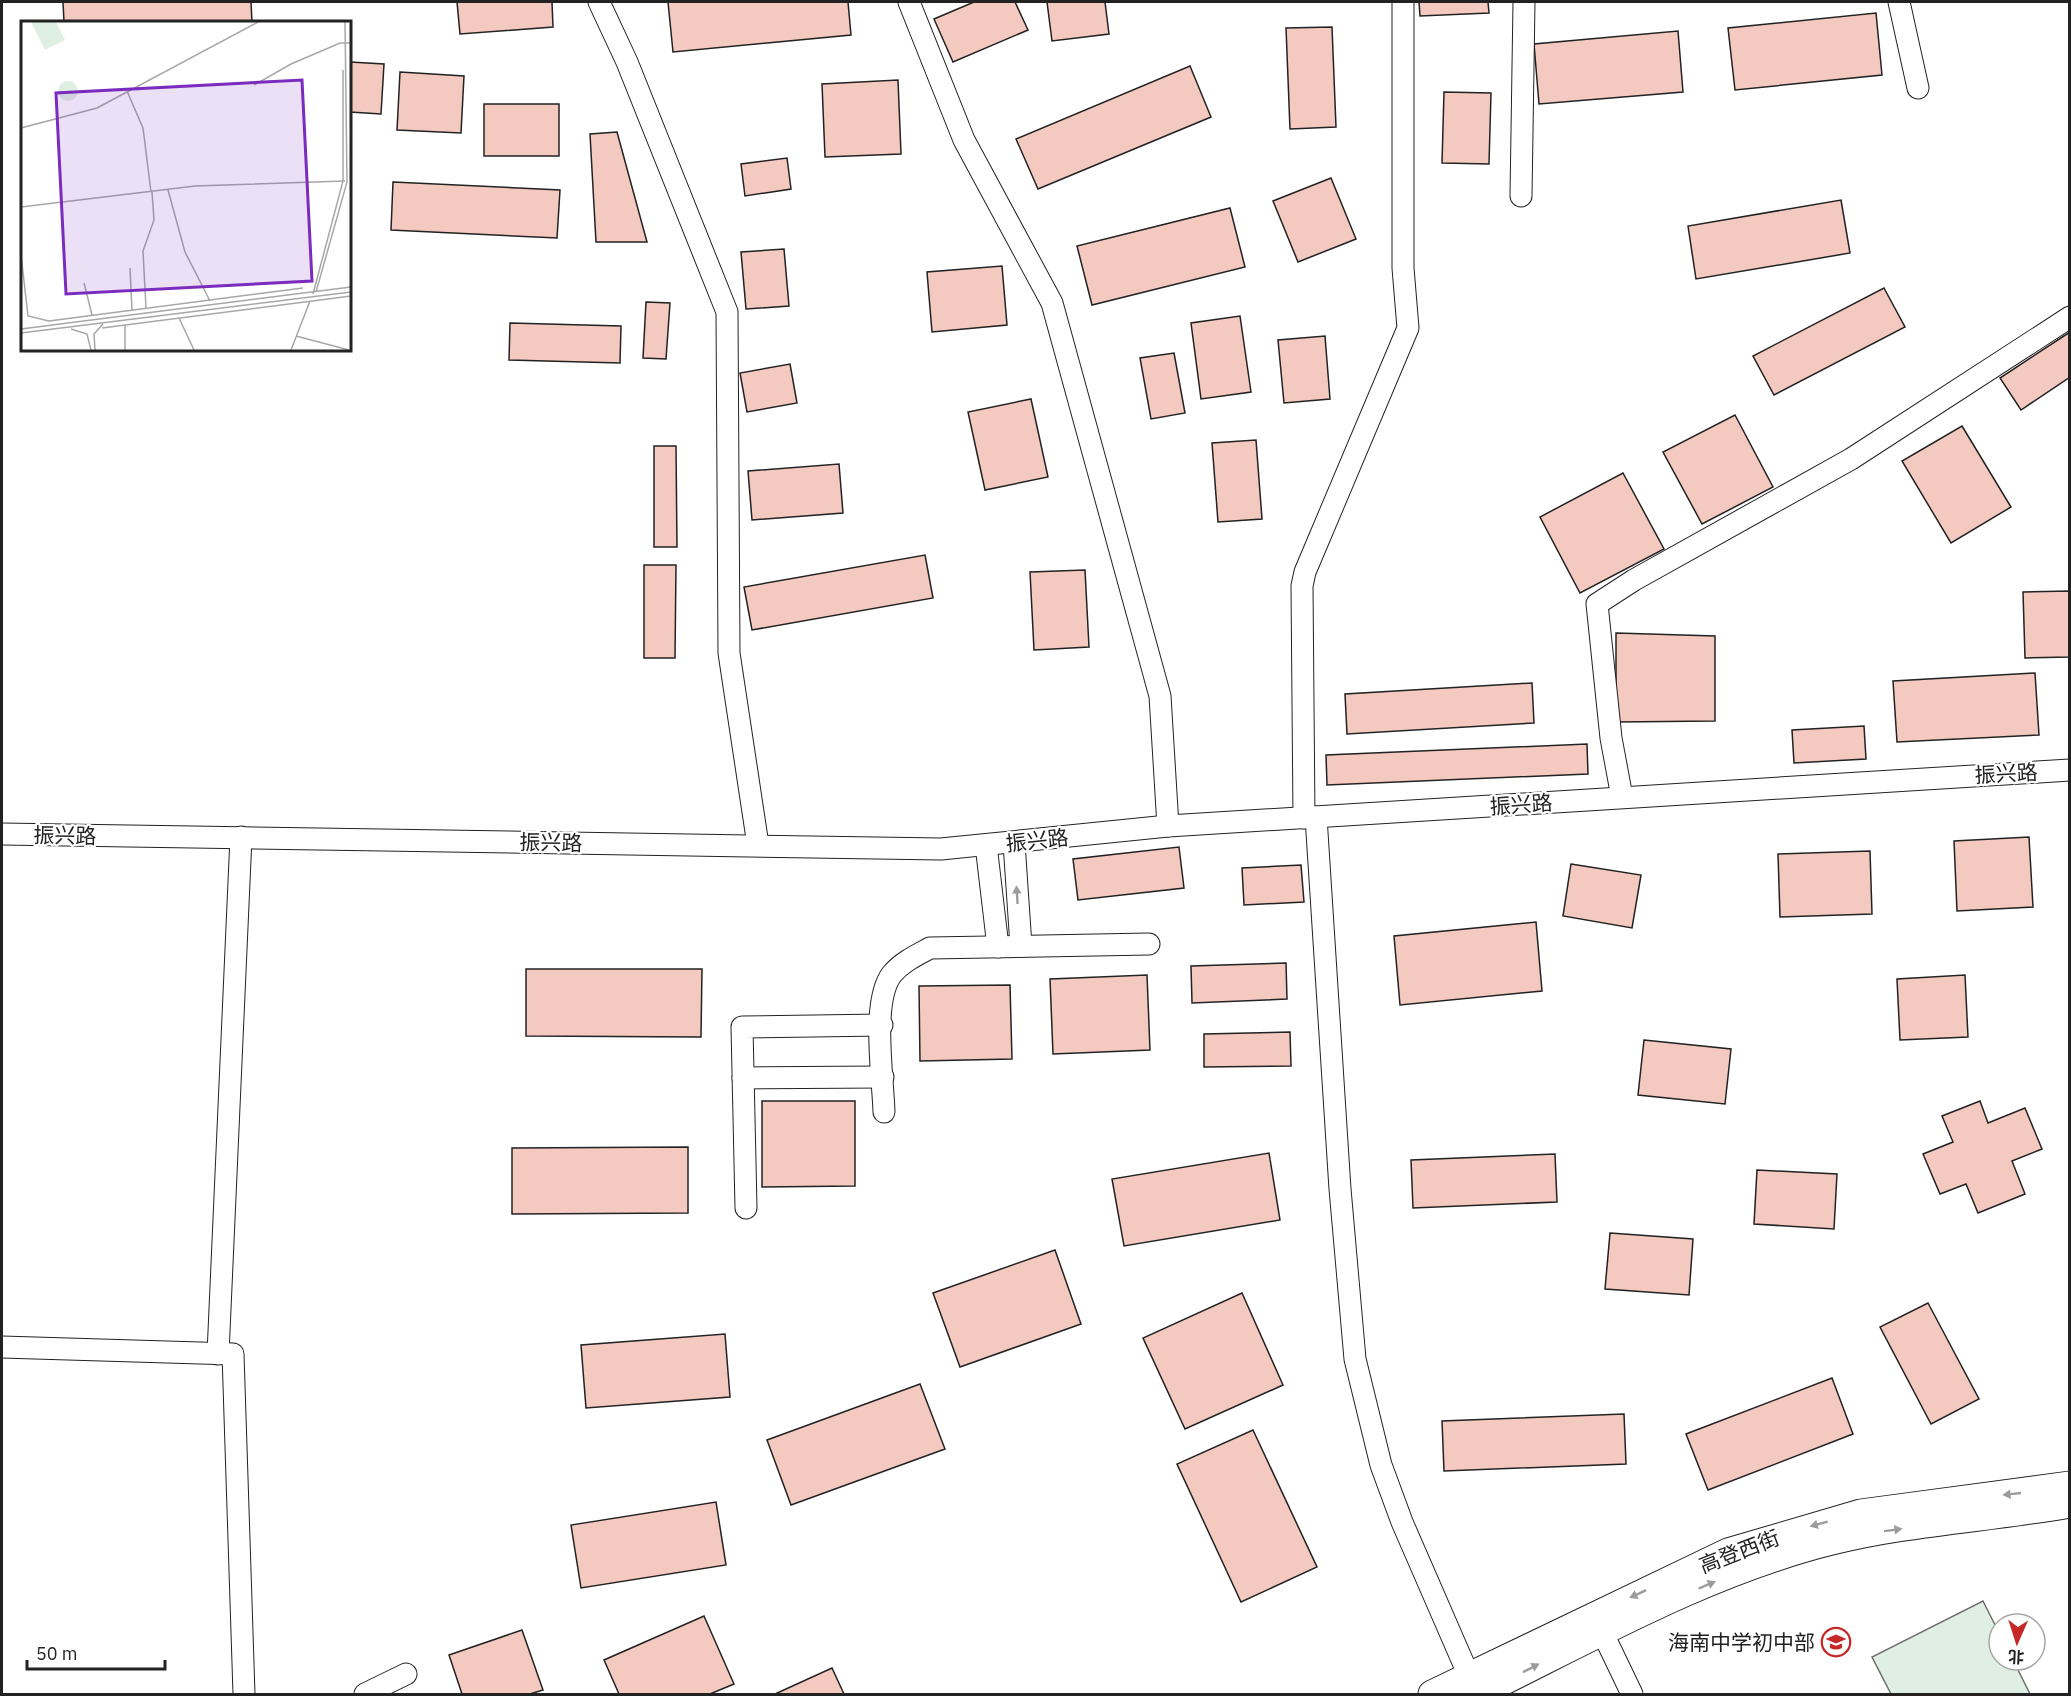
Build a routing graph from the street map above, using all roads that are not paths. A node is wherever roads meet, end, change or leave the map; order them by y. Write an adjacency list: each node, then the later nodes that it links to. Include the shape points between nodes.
1 (599, 2): 16 (street, via 727,312 729,653)
2 (909, 2): 12 (street, via 964,140 1052,303 1160,696)
3 (1403, 2): 11 (street, via 1403,268 1408,328 1302,586)
4 (1524, 2): 7 (street)
5 (1899, 2): 6 (street)
6 (1918, 88)
7 (1521, 196)
8 (2070, 317): 10 (street, via 1851,459 1597,604 1611,738)
9 (2070, 770): 10 (street, 振兴路)
10 (1622, 797): 11 (street, 振兴路)
11 (1310, 818): 12 (street, 振兴路); 32 (street, via 1355,1359 1381,1465)
12 (1168, 826): 15 (street, 振兴路)
13 (2, 834): 14 (street, 振兴路)
14 (241, 837): 16 (street, 振兴路); 27 (street)
15 (1014, 843): 17 (street, 振兴路); 19 (street, one-way to 15)
16 (758, 845): 17 (street, 振兴路, via 941,849)
17 (986, 845): 20 (street)
18 (1149, 944): 19 (street)
19 (1021, 946): 20 (street)
20 (998, 947): 21 (street, via 930,948 908,960 892,975 883,995)
21 (882, 1025): 22 (street); 23 (street, via 742,1027)
22 (883, 1077): 23 (street); 24 (street)
23 (743, 1078): 25 (street)
24 (884, 1112)
25 (746, 1208)
26 (2, 1347): 27 (street)
27 (218, 1354): 33 (street, via 233,1354)
28 (2070, 1485): 30 (main road, 高登西街, one-way to 30, via 1861,1513 1824,1522 1728,1552)
29 (2070, 1504): 30 (main road, 高登西街, one-way to 29, via 1830,1542 1873,1532)
30 (1598, 1624): 32 (main road, 高登西街); 36 (street)
31 (406, 1674): 34 (street)
32 (1474, 1685): 35 (main road, 高登西街)
33 (244, 1695)
34 (365, 1695)
35 (1432, 1695)
36 (1632, 1695)

